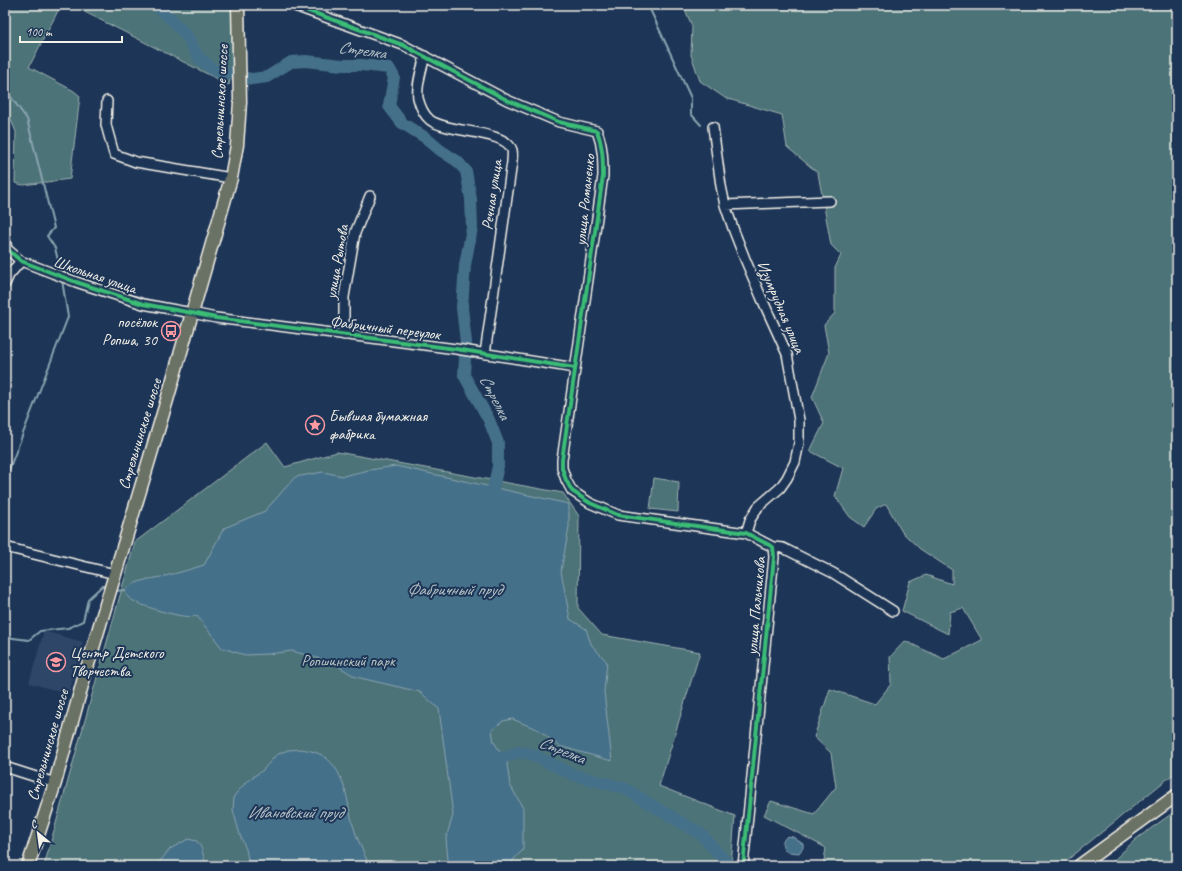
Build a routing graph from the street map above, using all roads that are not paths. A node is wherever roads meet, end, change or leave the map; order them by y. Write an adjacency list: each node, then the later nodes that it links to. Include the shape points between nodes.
1 (238, 5): 7 (main road, Стрельнинское шоссе, via 240,102 237,145)
2 (292, 5): 3 (street, улица Романенко)
3 (303, 7): 4 (street, улица Романенко, via 403,44)
4 (425, 56): 16 (street, Речная улица, via 418,98 426,116 431,121 445,126 496,137 512,149); 17 (street, улица Романенко, via 506,100 559,122 597,131 601,142 603,176)
5 (108, 101): 7 (street, via 106,125 114,154 136,162)
6 (714, 127): 10 (street, Изумрудная улица)
7 (231, 178): 14 (main road, Стрельнинское шоссе)
8 (370, 196): 15 (street, улица Рытова, via 355,233 344,297)
9 (830, 201): 10 (street)
10 (725, 205): 19 (street, Изумрудная улица, via 762,300 788,354 798,420 799,443 793,467 780,488 758,506)
11 (5, 238): 12 (street, Школьная улица, via 7,249)
12 (21, 261): 13 (street); 14 (street, Школьная улица, via 143,304)
13 (5, 284)
14 (192, 313): 15 (street, Фабричный переулок); 22 (main road, Стрельнинское шоссе)
15 (344, 335): 16 (street, Фабричный переулок)
16 (481, 353): 17 (street, Фабричный переулок)
17 (575, 368): 18 (street, улица Романенко, via 562,460)
18 (566, 480): 19 (street, улица Пальчикова, via 572,491 590,503 618,515)
19 (746, 533): 20 (street, улица Пальчикова)
20 (773, 546): 23 (street, via 783,548 833,573); 28 (street, улица Пальчикова, via 774,557)
21 (5, 547): 22 (street)
22 (115, 574): 25 (main road, Стрельнинское шоссе)
23 (893, 611)
24 (5, 767): 25 (street)
25 (54, 783): 27 (main road, Стрельнинское шоссе)
26 (1177, 795): 29 (main road)
27 (28, 866)
28 (743, 866)
29 (1079, 866)

